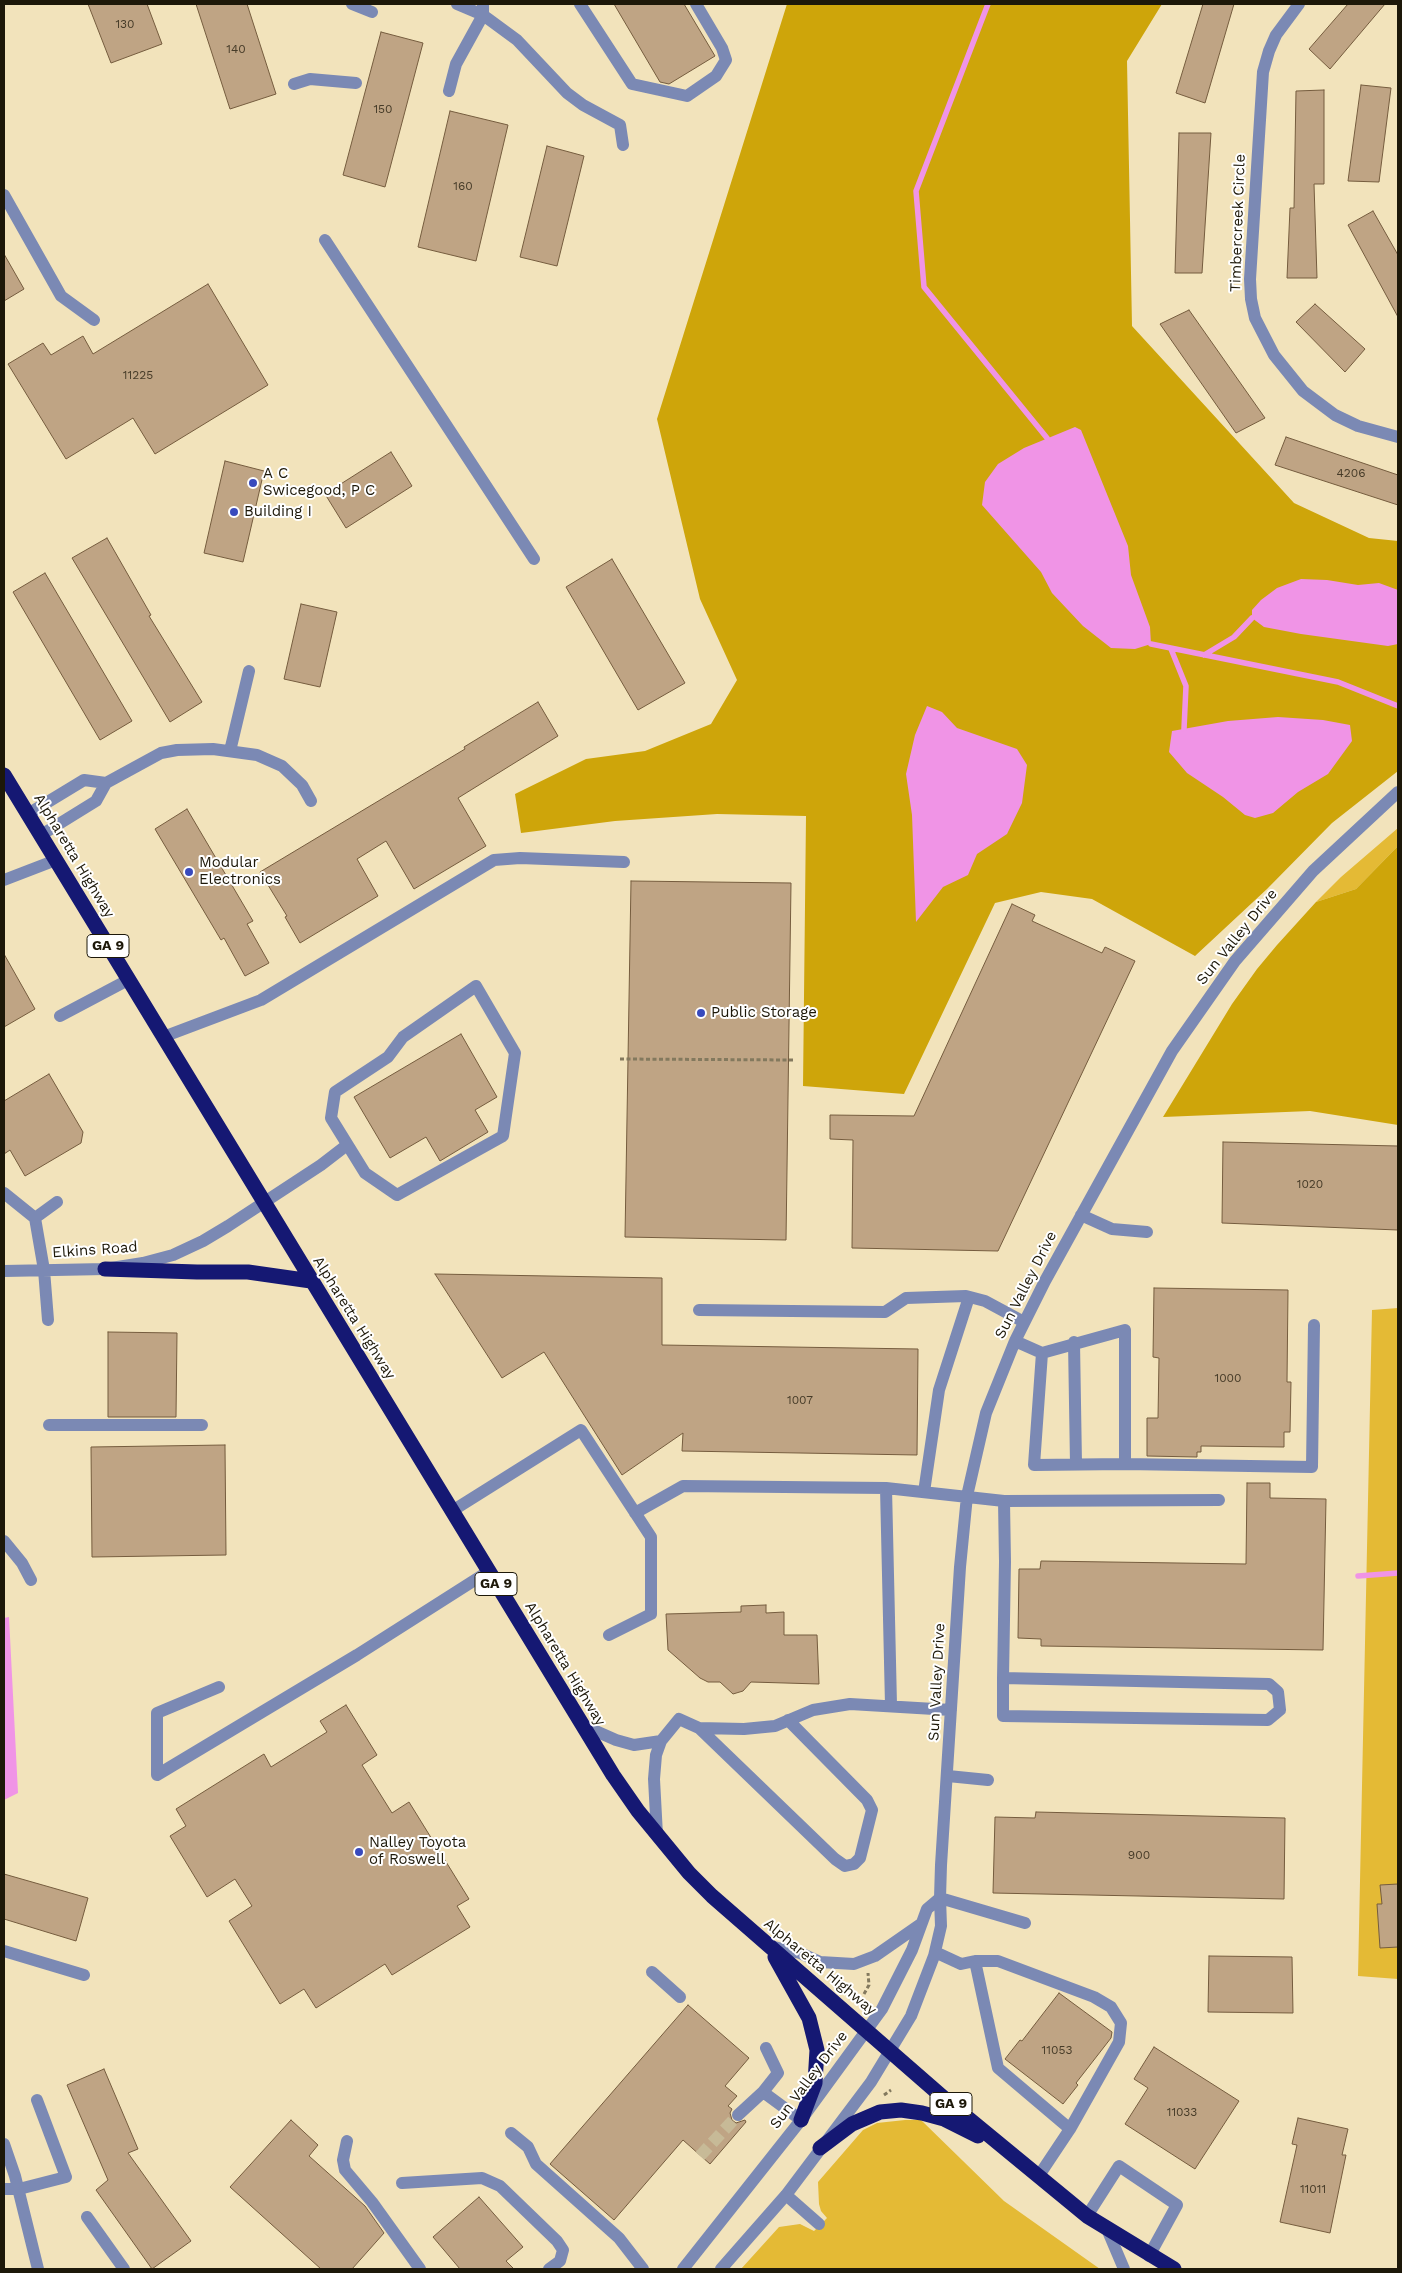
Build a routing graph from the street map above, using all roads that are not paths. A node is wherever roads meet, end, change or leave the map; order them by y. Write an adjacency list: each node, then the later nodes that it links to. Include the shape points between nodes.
1 (352, 4): 7 (street)
2 (456, 4): 6 (street)
3 (580, 4): 4 (street, via 632,84 687,96 716,76 726,60)
4 (696, 4)
5 (1300, 4): 15 (street, Timbercreek Circle, via 1276,35 1263,72 1250,279 1255,318 1263,337 1302,391 1335,415 1358,426)
6 (483, 9): 10 (street, via 456,64); 11 (street, via 566,93 620,124)
7 (372, 12)
8 (356, 83): 9 (street, via 310,79)
9 (294, 84)
10 (449, 91)
11 (623, 145)
12 (4, 196): 14 (street, via 61,296)
13 (325, 240): 16 (street)
14 (94, 320)
15 (1398, 437)
16 (534, 559)
17 (248, 670): 18 (street)
18 (230, 751): 20 (street, via 213,748 161,753); 22 (street, via 257,755 282,766 302,785)
19 (4, 774): 23 (highway, Alpharetta Highway / GA 9)
20 (106, 782): 23 (street, via 84,780); 24 (street, via 96,801)
21 (1398, 792): 35 (street, Sun Valley Drive, via 1313,871 1234,961 1172,1051)
22 (311, 801)
23 (28, 814): 24 (highway, Alpharetta Highway / GA 9)
24 (41, 835): 25 (highway, Alpharetta Highway / GA 9)
25 (56, 860): 27 (street); 28 (highway, Alpharetta Highway / GA 9)
26 (624, 862): 30 (street, via 494,860 261,1000)
27 (4, 880)
28 (128, 980): 29 (street); 30 (highway, Alpharetta Highway / GA 9)
29 (60, 1016)
30 (163, 1037): 34 (highway, Alpharetta Highway / GA 9)
31 (347, 1145): 31 (street, via 365,1172 397,1195 503,1136 515,1054 476,986 403,1037 388,1056 335,1092 331,1118); 34 (street, Elkins Road)
32 (4, 1193): 36 (street)
33 (58, 1202): 36 (street)
34 (263, 1203): 38 (street, Elkins Road, via 203,1241 173,1255); 41 (highway, Alpharetta Highway / GA 9)
35 (1081, 1215): 37 (street, via 1112,1229); 45 (street, Sun Valley Drive)
36 (35, 1218): 39 (street)
37 (1147, 1232)
38 (105, 1269): 39 (street, Elkins Road); 41 (highway, via 248,1272)
39 (44, 1270): 40 (street, Elkins Road); 44 (street)
40 (4, 1271)
41 (311, 1281): 59 (highway, Alpharetta Highway / GA 9)
42 (969, 1297): 43 (street, via 906,1298 884,1312); 45 (street, via 985,1301); 55 (street, via 939,1390)
43 (699, 1310)
44 (48, 1320)
45 (1024, 1322): 47 (street, Sun Valley Drive)
46 (1314, 1325): 53 (street, via 1312,1467)
47 (1015, 1341): 49 (street); 56 (street, Sun Valley Drive, via 986,1413)
48 (1074, 1342): 49 (street); 52 (street); 53 (street, via 1125,1330)
49 (1042, 1353): 52 (street, via 1034,1465)
50 (49, 1425): 51 (street)
51 (202, 1425)
52 (1076, 1464): 53 (street)
53 (1125, 1464)
54 (886, 1488): 55 (street); 60 (street, via 683,1486); 67 (street)
55 (924, 1492): 56 (street)
56 (967, 1496): 58 (street); 68 (street, Sun Valley Drive)
57 (1218, 1500): 58 (street)
58 (1004, 1501): 65 (street)
59 (452, 1511): 60 (street, via 581,1430); 62 (highway, Alpharetta Highway / GA 9)
60 (635, 1513): 64 (street, via 650,1537 652,1614)
61 (4, 1541): 63 (street)
62 (488, 1571): 66 (street, via 357,1655 157,1775 157,1714); 70 (highway, Alpharetta Highway / GA 9)
63 (31, 1580)
64 (609, 1635)
65 (1003, 1678): 65 (street, via 1003,1716 1268,1720 1280,1710 1278,1692 1269,1684)
66 (219, 1687)
67 (892, 1705): 68 (street); 69 (street, via 850,1704 813,1710)
68 (951, 1710): 73 (street, Sun Valley Drive)
69 (788, 1720): 71 (street, via 775,1726 744,1729); 71 (street, via 867,1800 872,1810 860,1858 854,1864 845,1866 835,1859)
70 (582, 1724): 72 (street, via 634,1745); 75 (highway, Alpharetta Highway / GA 9, via 613,1775)
71 (699, 1728): 72 (street, via 679,1719)
72 (661, 1741): 75 (street, via 654,1779)
73 (948, 1776): 74 (street); 76 (street, Sun Valley Drive)
74 (988, 1780)
75 (657, 1835): 79 (highway, Alpharetta Highway / GA 9, via 700,1885)
76 (940, 1898): 77 (street); 78 (street, Sun Valley Drive, via 927,1909); 81 (street, Sun Valley Drive, via 941,1926)
77 (1025, 1923)
78 (921, 1924): 79 (street, via 875,1956 854,1964 820,1962); 86 (street, Sun Valley Drive, via 892,1993)
79 (767, 1945): 86 (highway, Alpharetta Highway / GA 9); 92 (highway, via 805,2010 814,2035 815,2083)
80 (4, 1951): 84 (street)
81 (935, 1952): 82 (street, via 961,1964); 88 (street, Sun Valley Drive, via 911,2016)
82 (976, 1961): 93 (street, via 998,2068); 93 (street, via 998,1961 1094,1997 1111,2007 1121,2024 1119,2042)
83 (652, 1972): 85 (street)
84 (84, 1975)
85 (680, 1996)
86 (868, 2030): 88 (highway, Alpharetta Highway / GA 9); 92 (street, Sun Valley Drive)
87 (766, 2048): 89 (street, via 778,2072)
88 (891, 2051): 97 (street, Sun Valley Drive); 98 (highway, Alpharetta Highway / GA 9)
89 (763, 2092): 91 (street); 92 (street)
90 (37, 2100): 102 (street, via 66,2177)
91 (738, 2114)
92 (801, 2120): 114 (street, Sun Valley Drive)
93 (1070, 2129): 99 (street)
94 (511, 2133): 113 (street, via 528,2147 536,2164 619,2238)
95 (347, 2141): 109 (street, via 342,2160 345,2170 372,2202)
96 (4, 2144): 102 (street)
97 (820, 2148): 98 (highway, via 852,2124 880,2112 900,2110 944,2119); 103 (street, Sun Valley Drive)
98 (1012, 2155): 99 (highway, Alpharetta Highway / GA 9)
99 (1038, 2177): 104 (highway, Alpharetta Highway / GA 9)
100 (402, 2184): 112 (street, via 482,2178 500,2186 563,2250 560,2261)
101 (4, 2188): 102 (street)
102 (19, 2189): 110 (street)
103 (786, 2194): 106 (street); 115 (street, Sun Valley Drive)
104 (1087, 2216): 107 (highway, Alpharetta Highway / GA 9); 108 (street, via 1119,2166 1177,2205)
105 (87, 2217): 111 (street)
106 (819, 2224)
107 (1107, 2229): 108 (highway, Alpharetta Highway / GA 9); 116 (street)
108 (1149, 2256): 117 (highway, Alpharetta Highway / GA 9)
109 (415, 2268)
110 (38, 2269)
111 (124, 2269)
112 (548, 2269)
113 (643, 2269)
114 (683, 2269)
115 (721, 2269)
116 (1124, 2269)
117 (1171, 2269)

